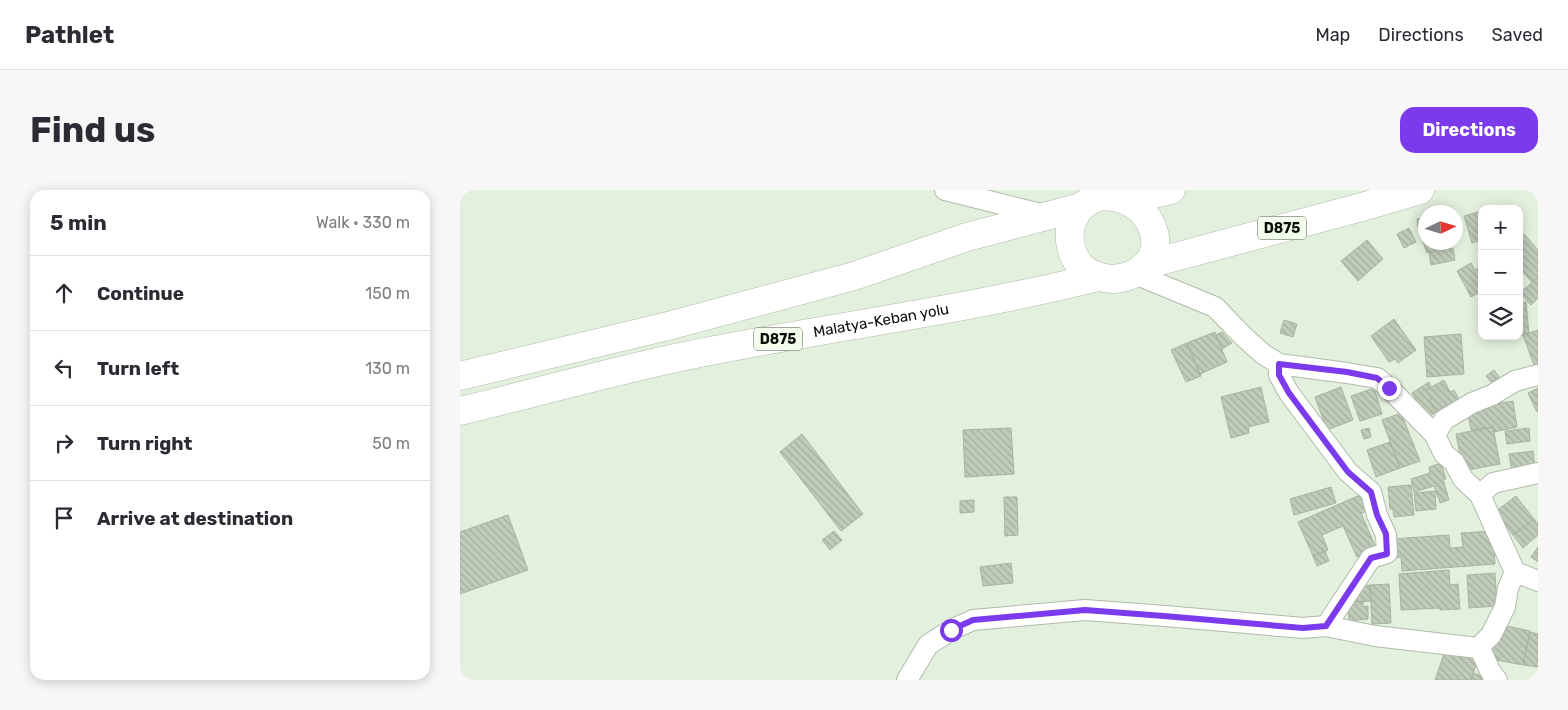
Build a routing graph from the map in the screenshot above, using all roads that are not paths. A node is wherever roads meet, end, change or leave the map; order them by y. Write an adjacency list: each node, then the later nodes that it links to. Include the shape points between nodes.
1 (945, 190): 5 (street)
2 (1171, 190): 4 (highway)
3 (1420, 190): 6 (highway, D875)
4 (1107, 196): 5 (highway); 6 (highway, via 1143,207 1151,217 1155,242 1152,254); 7 (highway, via 1074,217 1070,228 1072,252 1078,263)
5 (1048, 216): 10 (highway, via 967,237 854,276 668,326)
6 (1140, 269): 7 (highway, D875, via 1123,278 1110,280); 8 (street, via 1215,307 1263,354)
7 (1098, 277): 11 (highway, Malatya-Keban yolu / D875, via 987,302 684,356)
8 (1279, 364): 12 (street, via 1377,378); 17 (street, via 1279,375 1289,393 1348,472 1371,492 1386,534 1387,554 1371,558)
9 (1538, 375): 12 (street, via 1515,381 1472,403 1444,420)
10 (460, 376)
11 (460, 411)
12 (1435, 435): 14 (street, via 1462,479)
13 (1538, 473): 14 (street, via 1493,483)
14 (1480, 495): 15 (street)
15 (1515, 572): 16 (street); 18 (street, via 1505,606 1490,635)
16 (1538, 581)
17 (1326, 626): 18 (street, via 1375,636); 19 (street, via 1303,628 1085,610 973,620 928,645)
18 (1478, 648): 20 (street, via 1484,654 1490,674)
19 (907, 680)
20 (1497, 680)

